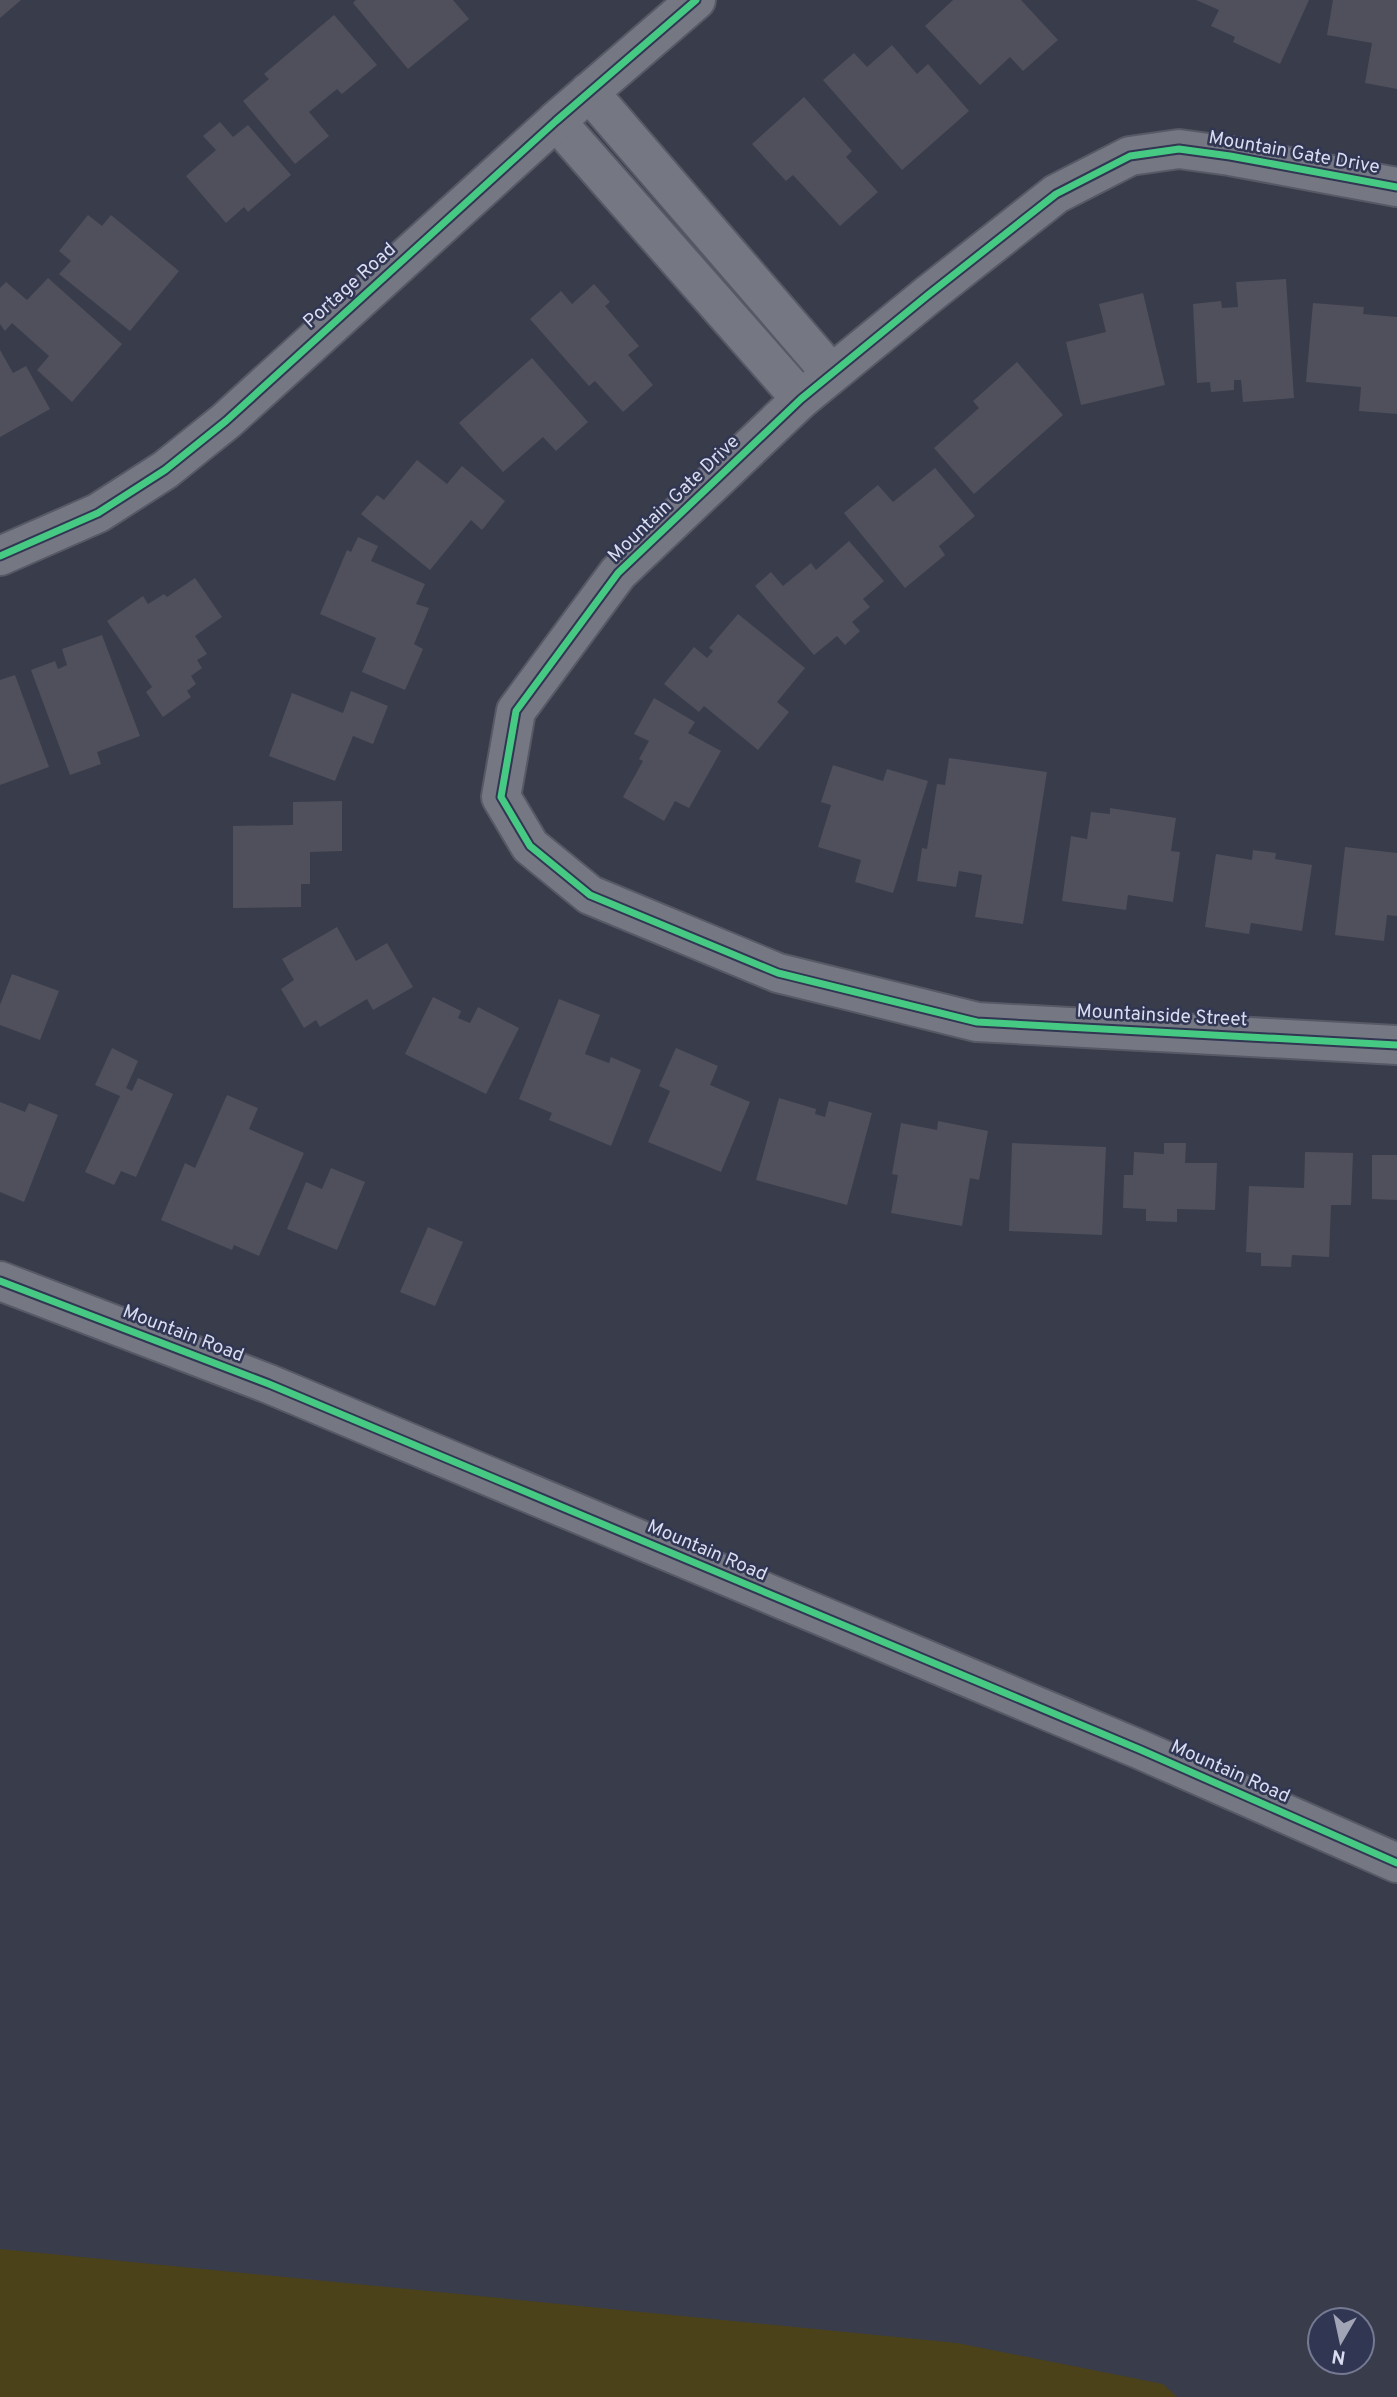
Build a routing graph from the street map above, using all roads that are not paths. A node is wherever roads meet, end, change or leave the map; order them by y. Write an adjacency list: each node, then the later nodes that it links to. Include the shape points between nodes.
1 (696, 0): 2 (street, Portage Road)
2 (589, 92): 3 (street, Portage Road); 5 (street)
3 (556, 121): 6 (street); 7 (street, Portage Road, via 226,421 165,470 98,513)
4 (1397, 187): 5 (street, Mountain Gate Drive, via 1179,149 1130,156 1056,194)
5 (831, 373): 6 (street, Mountain Gate Drive)
6 (801, 399): 8 (street, Mountain Gate Drive, via 618,573 516,711 501,797 530,846 590,895 778,973)
7 (0, 556)
8 (927, 1010): 9 (street, Mountainside Street, via 977,1022)
9 (1397, 1045)
10 (0, 1281): 11 (street, Mountain Road, via 269,1384 1141,1750)
11 (1397, 1863)

